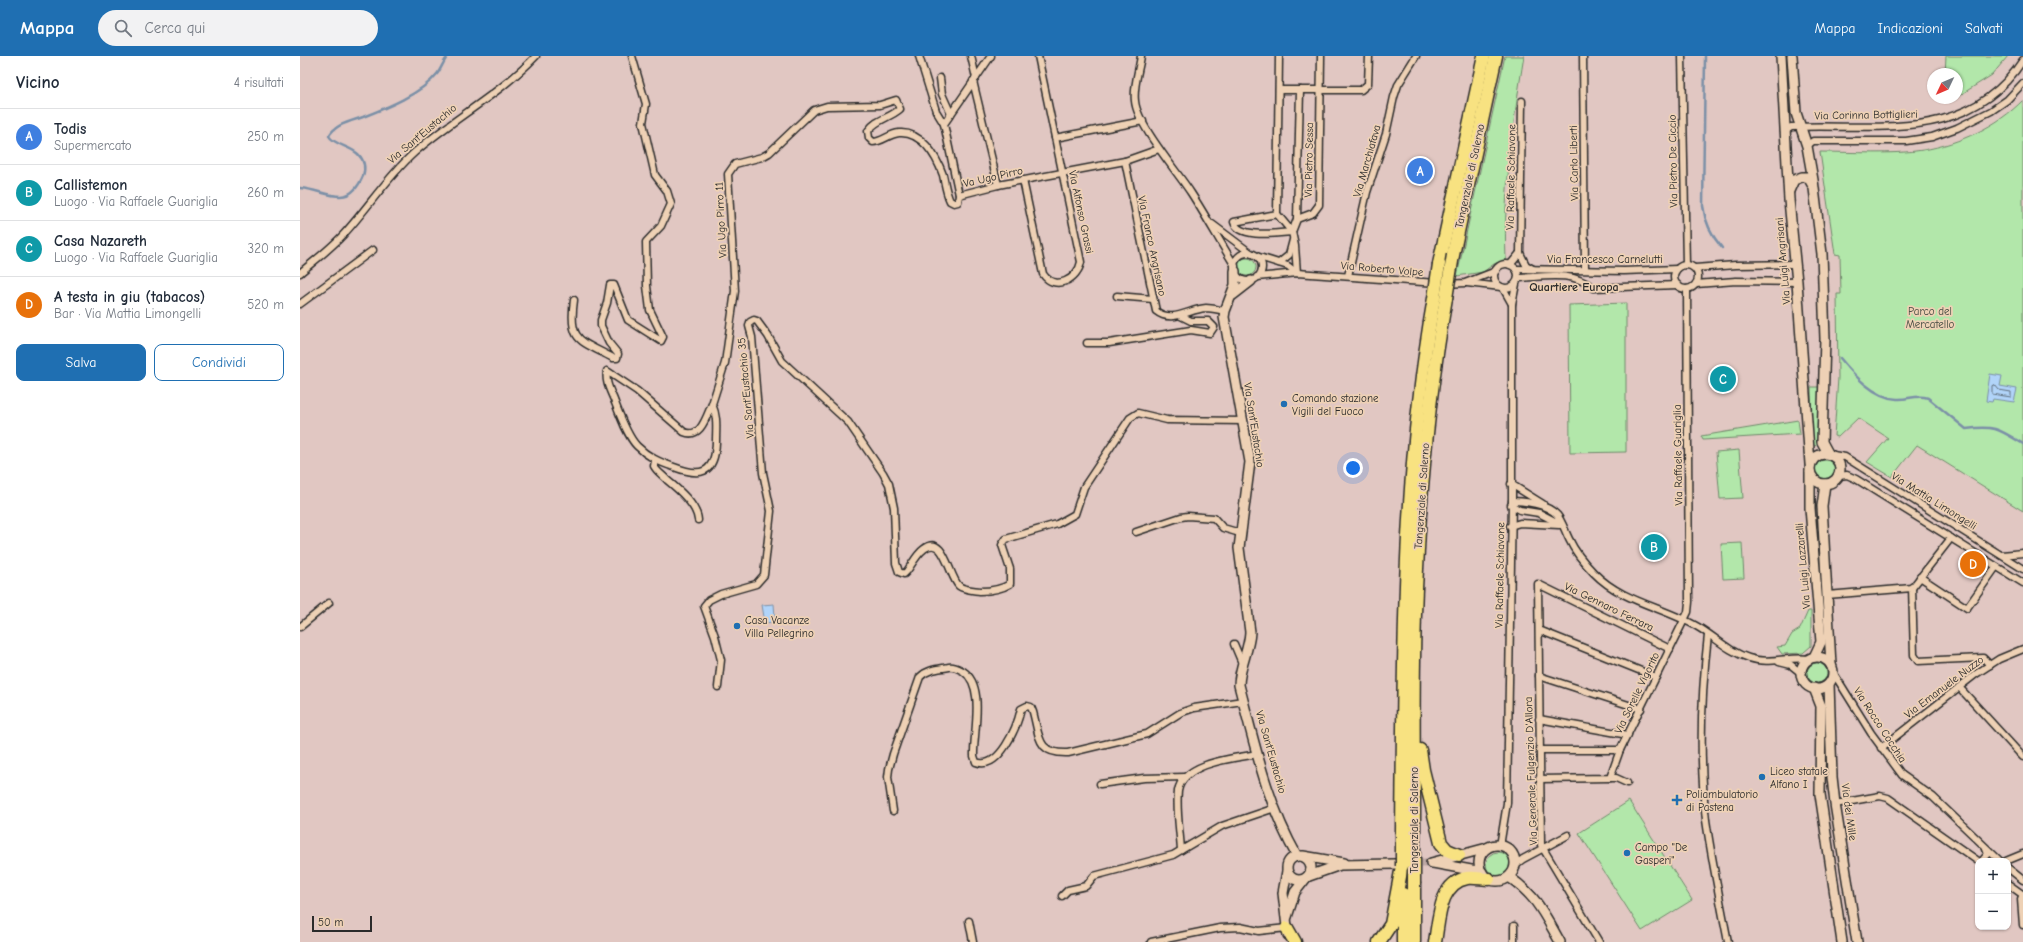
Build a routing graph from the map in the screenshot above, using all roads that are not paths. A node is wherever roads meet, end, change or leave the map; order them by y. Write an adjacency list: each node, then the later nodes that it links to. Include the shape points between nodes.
1 (536, 56): 60 (street, Via Sant'Eustachio, via 512,80 446,127 415,153 385,183 342,236)
2 (632, 56): 75 (street, via 646,104 643,123 654,175 667,191 671,204 661,226 646,242 650,310 663,337 661,341 628,320 614,285 610,284 601,326 618,354 617,358 613,358 578,338 571,321)
3 (920, 56): 28 (street, Va Ugo Pirro, via 936,111)
4 (971, 56): 20 (street)
5 (992, 56): 20 (street)
6 (1038, 56): 31 (street, Via Alfonso Grassi)
7 (1141, 56): 27 (street, via 1135,103)
8 (1279, 56): 22 (street)
9 (1321, 56): 24 (street, Via Pietro Sessa)
10 (1369, 56): 24 (street, via 1368,84 1361,90)
11 (1416, 56): 62 (street, Via Marchiafava, via 1398,85 1394,97 1386,134 1367,192)
12 (1484, 56): 73 (highway, Tangenziale di Salerno, bridge, via 1439,264)
13 (1496, 56): 73 (highway, Tangenziale di Salerno, bridge, via 1453,256)
14 (1583, 56): 57 (street, Via Carlo Liberti)
15 (1682, 56): 52 (street, Via Pietro De Ciccio)
16 (1781, 56): 30 (street, Via Luigi Angrisani)
17 (1792, 56): 29 (street, via 1796,113)
18 (2023, 60): 29 (street, Via Corinna Bottiglieri, via 1997,91 1967,109 1930,123 1898,127)
19 (940, 78): 26 (street, via 942,94)
20 (975, 79): 26 (street); 37 (street)
21 (2023, 83): 32 (street, via 2007,100 1991,111 1932,137 1906,141 1813,141)
22 (1279, 90): 23 (street); 41 (street)
23 (1300, 90): 24 (street); 42 (street)
24 (1320, 90): 42 (street, Via Pietro Sessa, via 1319,205 1313,213)
25 (1522, 101): 47 (street, Via Raffaele Schiavone)
26 (951, 114): 28 (street)
27 (1142, 121): 31 (street); 33 (street)
28 (944, 124): 40 (street, Va Ugo Pirro)
29 (1800, 126): 30 (street, Via Corinna Bottiglieri, via 1791,127); 32 (street)
30 (1784, 132): 39 (street, Via Luigi Angrisani)
31 (1055, 138): 35 (street, Via Alfonso Grassi)
32 (1807, 146): 38 (street)
33 (1159, 149): 34 (street, Va Ugo Pirro); 43 (street)
34 (1125, 161): 35 (street, Va Ugo Pirro); 74 (street, Via Franco Angrisano)
35 (1062, 173): 36 (street, Va Ugo Pirro); 36 (street, Via Alfonso Grassi, via 1081,262 1076,275 1058,283 1047,280 1043,274)
36 (1023, 180): 37 (street, Va Ugo Pirro)
37 (998, 185): 40 (street, Va Ugo Pirro)
38 (1815, 189): 39 (street, via 1808,177 1802,177 1793,182); 83 (street, via 1822,254 1825,339 1822,442)
39 (1789, 193): 50 (street, Via Luigi Angrisani)
40 (959, 195): 81 (street, Via Ugo Pirro 11, via 958,202 954,204 950,201 939,165 932,153 913,134 897,133 878,142 873,142 869,138 868,131 874,123 895,114 900,109 896,100 880,105 828,106 814,110 769,153 734,164 728,174 728,181 735,291 725,363)
41 (1277, 214): 44 (street); 44 (street, via 1234,222 1238,228 1249,233)
42 (1297, 219): 44 (street)
43 (1209, 222): 48 (street); 54 (street)
44 (1292, 232): 45 (street)
45 (1293, 240): 49 (street, via 1288,255); 61 (street)
46 (373, 250): 76 (street)
47 (1520, 253): 51 (street); 56 (street, via 1526,265)
48 (1253, 255): 49 (street, Via Roberto Volpe); 54 (street, via 1245,254 1239,257); 63 (street, via 1262,266)
49 (1280, 263): 61 (street, Via Roberto Volpe)
50 (1795, 264): 53 (street); 65 (street, Via Luigi Angrisani)
51 (1510, 265): 55 (street); 59 (street, via 1500,266)
52 (1686, 265): 53 (street); 58 (street)
53 (1695, 268): 67 (street, via 1698,275)
54 (1235, 269): 63 (street, via 1242,280); 72 (street, Via Sant'Eustachio, via 1235,285)
55 (1516, 269): 56 (street); 64 (street)
56 (1532, 269): 57 (street, Via Francesco Carnelutti)
57 (1585, 269): 58 (street, Via Francesco Carnelutti)
58 (1677, 269): 68 (street, via 1674,276)
59 (1496, 271): 66 (street, Via Roberto Volpe); 69 (street, via 1495,280)
60 (300, 273)
61 (1297, 273): 62 (street, Via Roberto Volpe); 63 (street, Via Roberto Volpe)
62 (1348, 276): 66 (street, Via Roberto Volpe, via 1430,283)
63 (1254, 279): 72 (street)
64 (1517, 281): 68 (street, Via Francesco Carnelutti, via 1576,277 1594,288); 69 (street, via 1512,287); 77 (street, Via Raffaele Schiavone)
65 (1797, 282): 67 (street, via 1736,281); 85 (street, Via Luigi Angrisani)
66 (1465, 283): 69 (street, Via Roberto Volpe)
67 (1696, 284): 70 (street)
68 (1678, 285): 70 (street)
69 (1502, 287): 77 (street)
70 (1687, 289): 107 (street, Via Raffaele Guariglia, via 1689,602)
71 (1117, 296): 74 (street)
72 (1230, 297): 78 (street, Via Sant'Eustachio)
73 (1440, 298): 126 (highway, Tangenziale di Salerno, via 1420,505); 144 (highway, Tangenziale di Salerno, via 1420,389 1407,537 1403,626)
74 (1153, 299): 79 (street, Via Franco Angrisano, via 1156,311 1160,315)
75 (574, 300)
76 (300, 304)
77 (1512, 304): 87 (street, Via Raffaele Schiavone)
78 (1225, 311): 79 (street, Via Franco Angrisano, via 1207,308 1192,310); 82 (street, Via Sant'Eustachio)
79 (1181, 316): 80 (street, via 1190,321 1208,321 1214,327 1210,332 1191,330 1109,343)
80 (1086, 342)
81 (712, 404): 84 (street, via 717,415 716,444 709,466 704,471 689,473); 84 (street, via 696,434 690,434 684,432 637,391 607,371 605,379 632,439)
82 (1243, 421): 95 (street, Via Sant'Eustachio, via 1250,475); 123 (street, Via Sant'Eustachio 35, via 1167,420 1138,413 1130,418 1084,487 1076,514 1057,524 1006,539 1002,545 1010,569 1010,584 995,590 966,589 959,585 941,549 934,546 922,550 904,574 899,572 896,562 894,508 884,474 848,422 782,361 757,321 750,322 763,473 771,511 768,552 764,575 756,584 721,594 709,600 704,606 721,660)
83 (1831, 454): 85 (street, via 1820,454); 86 (street, via 1840,463); 98 (street, Via Mattia Limongelli, via 1845,457)
84 (656, 461): 91 (street, via 656,470 697,512)
85 (1810, 468): 88 (street, via 1817,482); 114 (street, Via Luigi Lazzarelli, via 1810,508 1821,642)
86 (1839, 476): 88 (street, via 1833,482); 96 (street, Via Mattia Limongelli, via 1847,475 1856,479)
87 (1511, 484): 89 (street, Via Raffaele Schiavone); 90 (street)
88 (1825, 484): 105 (street, Via Luigi Lazzarelli, via 1822,506)
89 (1511, 503): 90 (street, via 1543,506); 92 (street, via 1520,510 1539,513); 93 (street, Via Raffaele Schiavone)
90 (1552, 511): 92 (street)
91 (698, 520)
92 (1562, 525): 93 (street, via 1520,523); 107 (street, via 1582,560 1608,586 1625,596)
93 (1510, 526): 147 (street, Via Raffaele Schiavone, via 1507,803)
94 (1136, 532): 95 (street, via 1188,516 1214,518 1223,528)
95 (1240, 533): 116 (street, Via Sant'Eustachio, via 1240,560 1250,632 1249,645)
96 (1950, 538): 99 (street, Via Mattia Limongelli); 101 (street)
97 (2023, 553): 98 (street)
98 (2002, 555): 100 (street, Via Mattia Limongelli)
99 (1996, 567): 101 (street, via 1967,608); 102 (street, Via Mattia Limongelli)
100 (2023, 569)
101 (1920, 577): 104 (street)
102 (2023, 583)
103 (1538, 584): 109 (street, Via Generale Fulgenzio D'Allora); 112 (street, Via Gennaro Ferrara)
104 (1912, 588): 105 (street); 117 (street, via 1914,656 1918,661 1983,658)
105 (1827, 595): 118 (street, Via Luigi Lazzarelli)
106 (329, 603): 108 (street)
107 (1685, 621): 110 (street); 112 (street, Via Sorelle Vigorito)
108 (300, 627)
109 (1539, 630): 120 (street, Via Generale Fulgenzio D'Allora); 121 (street)
110 (1708, 635): 115 (street, via 1750,659); 186 (street, via 1702,697 1706,819)
111 (1234, 644): 116 (street)
112 (1670, 648): 121 (street, Via Sorelle Vigorito)
113 (2023, 649): 117 (street, Via Emanuele Nuzzo)
114 (1811, 658): 115 (street); 118 (street, via 1824,659); 119 (street, via 1803,665)
115 (1777, 661): 119 (street, via 1790,665)
116 (1242, 663): 127 (street, Via Sant'Eustachio, via 1239,680)
117 (1990, 665): 124 (street, Via Emanuele Nuzzo)
118 (1832, 669): 122 (street); 131 (street, Via Rocco Cocchia)
119 (1801, 673): 125 (street, via 1805,683)
120 (1539, 676): 128 (street); 129 (street, Via Generale Fulgenzio D'Allora)
121 (1656, 678): 128 (street, Via Sorelle Vigorito)
122 (1829, 684): 125 (street, via 1822,688); 141 (street, Via dei Mille)
123 (718, 687)
124 (1959, 687): 131 (street, Via Emanuele Nuzzo); 135 (street)
125 (1814, 688): 187 (street, via 1821,706 1820,794)
126 (1414, 694): 144 (highway, Tangenziale di Salerno); 154 (highway, via 1421,758 1436,829 1443,847)
127 (1244, 701): 134 (street, Via Sant'Eustachio); 143 (street, via 1194,708 1180,713 1147,734 1068,753 1047,751 1042,744 1031,707 1027,706 1021,710 1018,722 1003,750 990,762 982,764 976,762 974,756 977,700 974,682 968,674 952,667 930,670 920,677 892,754 888,777)
128 (1641, 709): 130 (street, Via Sorelle Vigorito)
129 (1539, 719): 130 (street); 132 (street, Via Generale Fulgenzio D'Allora)
130 (1628, 735): 133 (street, Via Sorelle Vigorito)
131 (1881, 748): 149 (street, Via Rocco Cocchia, via 1902,775 1934,797)
132 (1539, 750): 133 (street); 138 (street, Via Generale Fulgenzio D'Allora)
133 (1620, 750): 137 (street, Via Sorelle Vigorito)
134 (1258, 754): 136 (street, via 1210,763); 142 (street, Via Sant'Eustachio)
135 (2023, 757)
136 (1185, 777): 139 (street, via 1149,777); 151 (street, via 1178,790)
137 (1611, 777): 138 (street); 140 (street)
138 (1539, 778): 150 (street, Via Generale Fulgenzio D'Allora)
139 (1100, 784)
140 (1627, 784)
141 (1835, 804): 158 (street, via 1880,796 1888,798); 188 (street, Via dei Mille)
142 (1275, 808): 146 (street, Via Sant'Eustachio); 151 (street, via 1222,826)
143 (893, 811)
144 (1408, 832): 160 (highway, Tangenziale di Salerno, bridge); 181 (highway, Tangenziale di Salerno, bridge, via 1414,884)
145 (1568, 835): 150 (street)
146 (1286, 836): 153 (street, Via Sant'Eustachio); 162 (street, Via Sant'Eustachio)
147 (1500, 846): 148 (street); 161 (street, via 1511,852)
148 (1489, 847): 154 (street); 164 (street, via 1480,859)
149 (1986, 848): 155 (street, via 1988,854); 156 (street, Via Rocco Cocchia)
150 (1543, 849): 161 (street); 185 (street, Via Generale Fulgenzio D'Allora)
151 (1181, 850): 170 (street, via 1173,855 1094,876 1086,886 1068,890)
152 (2023, 854): 157 (street)
153 (1299, 856): 159 (street); 162 (street, via 1291,858); 166 (street, via 1308,858 1312,865)
154 (1459, 856): 164 (street, via 1431,863)
155 (1985, 858)
156 (1997, 858)
157 (2011, 859)
158 (1975, 860)
159 (1349, 864): 160 (street); 166 (street)
160 (1398, 865): 179 (highway, via 1391,924); 180 (highway, Tangenziale di Salerno)
161 (1515, 866): 165 (street)
162 (1288, 867): 166 (street, via 1291,877 1296,880); 172 (street, Via Sant'Eustachio, via 1283,893)
163 (2011, 870): 167 (street)
164 (1485, 876): 165 (street, via 1499,881); 182 (highway, via 1467,878 1448,888 1442,903)
165 (1509, 876): 184 (street, via 1534,898)
166 (1307, 877): 172 (street, via 1295,892)
167 (2023, 880)
168 (2011, 886): 169 (street)
169 (2023, 894): 173 (street)
170 (1062, 896)
171 (969, 922): 175 (street)
172 (1287, 923): 176 (street, via 1258,931 1240,927 1220,928); 177 (street, Via Sant'Eustachio); 178 (highway)
173 (2023, 925)
174 (1514, 926): 183 (street)
175 (973, 942)
176 (1151, 942)
177 (1289, 942)
178 (1295, 942)
179 (1379, 942)
180 (1403, 942)
181 (1414, 942)
182 (1435, 942)
183 (1514, 942)
184 (1560, 942)
185 (1600, 942)
186 (1726, 942)
187 (1842, 942)
188 (1857, 942)

